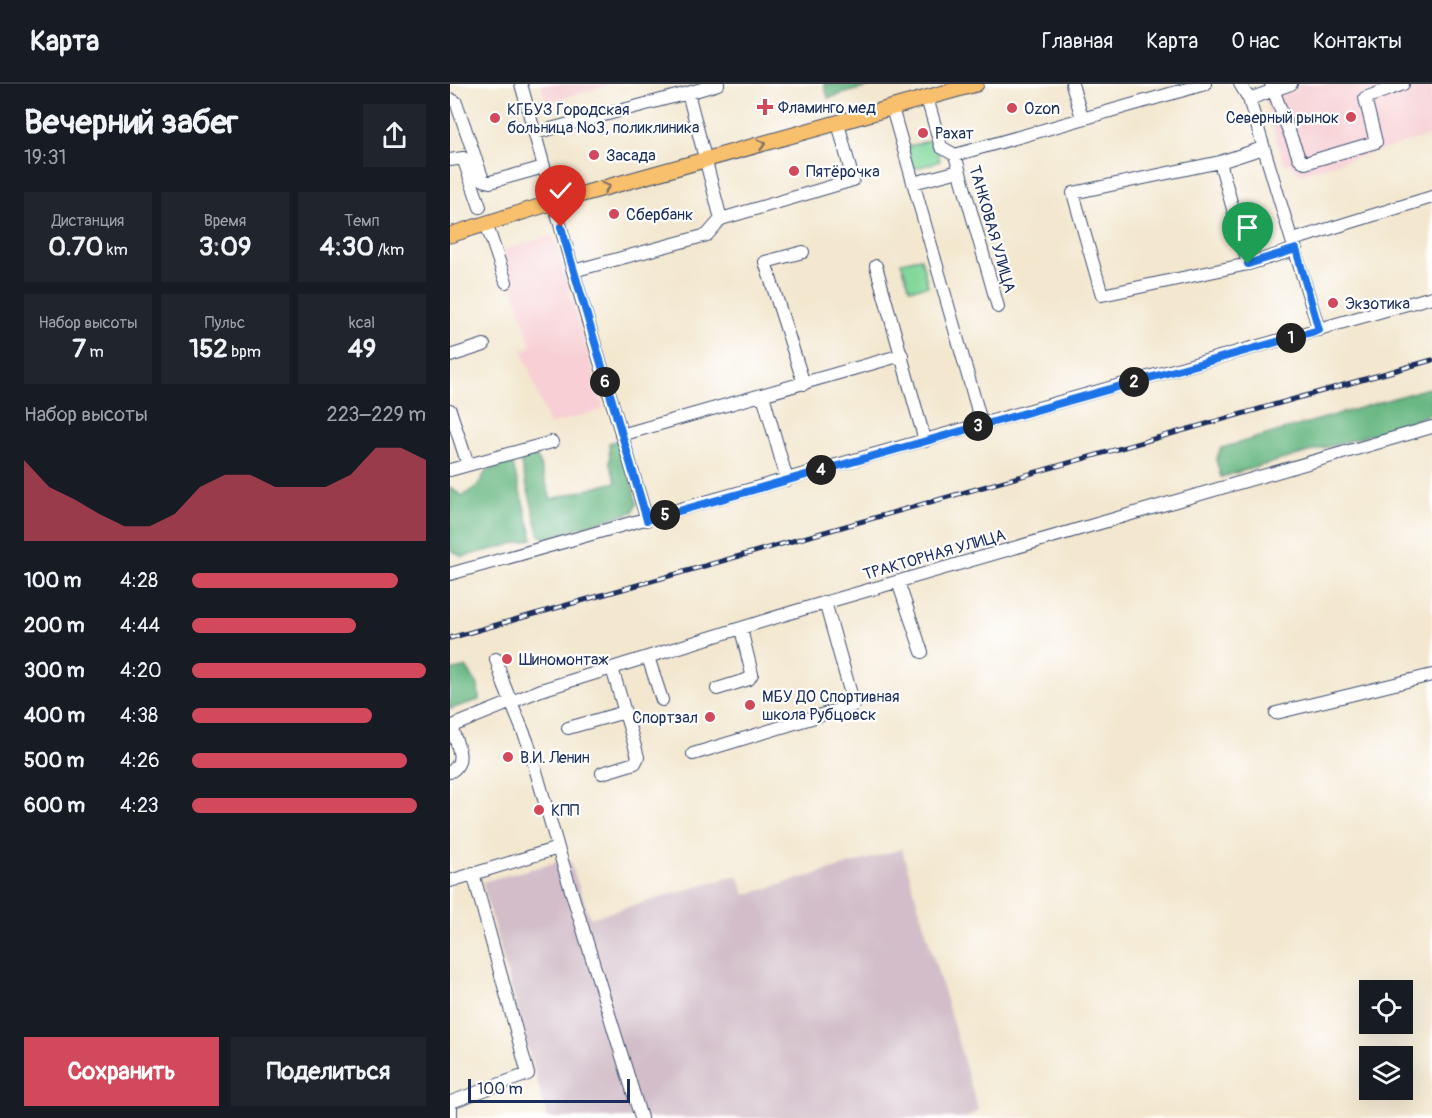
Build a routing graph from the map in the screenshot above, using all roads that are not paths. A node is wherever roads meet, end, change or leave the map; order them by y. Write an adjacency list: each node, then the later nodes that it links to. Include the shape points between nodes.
1 (521, 84): 18 (street)
2 (718, 84): 11 (street)
3 (976, 84): 10 (main road)
4 (1072, 84): 16 (street)
5 (1205, 84): 16 (street)
6 (1240, 84): 14 (street)
7 (1292, 84): 9 (street)
8 (1403, 84): 9 (street, via 1365,98 1376,142 1305,162 1299,158)
9 (1273, 86): 14 (street)
10 (941, 89): 12 (main road)
11 (688, 93): 18 (street); 22 (street)
12 (927, 98): 15 (main road); 20 (street, ТАНКОВАЯ УЛИЦА, via 941,147)
13 (450, 99): 24 (street, via 456,102 483,180 490,182)
14 (1249, 99): 19 (street)
15 (892, 108): 17 (main road); 26 (street)
16 (1082, 118): 20 (street)
17 (838, 123): 22 (main road, one-way to 17); 30 (street, via 853,180)
18 (535, 133): 24 (street)
19 (1263, 148): 23 (street); 33 (street)
20 (955, 155): 25 (street, ТАНКОВАЯ УЛИЦА)
21 (450, 160): 29 (street, via 463,158)
22 (705, 160): 28 (main road, one-way to 22); 30 (street)
23 (1220, 162): 35 (street); 35 (street, via 1073,194 1102,295)
24 (544, 167): 28 (street)
25 (959, 171): 26 (street); 40 (street, ТАНКОВАЯ УЛИЦА)
26 (913, 183): 48 (street)
27 (1432, 197): 33 (street)
28 (554, 201): 31 (main road); 37 (street)
29 (480, 207)
30 (721, 219): 37 (street, via 707,235)
31 (486, 223): 32 (main road); 38 (street)
32 (450, 235)
33 (1295, 244): 35 (street); 41 (street)
34 (804, 252): 45 (street, via 765,262)
35 (1248, 264)
36 (876, 266): 43 (street)
37 (573, 271): 50 (street)
38 (506, 282)
39 (1432, 297): 41 (street)
40 (998, 307)
41 (1319, 330): 48 (street)
42 (484, 345): 44 (street)
43 (902, 355): 45 (street); 51 (street)
44 (450, 356)
45 (804, 384): 46 (street)
46 (764, 395): 50 (street); 55 (street)
47 (450, 410): 53 (street)
48 (982, 425): 51 (street)
49 (1432, 427): 58 (street, ТРАКТОРНАЯ УЛИЦА)
50 (621, 435): 56 (street)
51 (925, 441): 55 (street)
52 (552, 442): 53 (street)
53 (468, 465): 54 (street)
54 (450, 470)
55 (787, 480): 56 (street)
56 (647, 520): 57 (street)
57 (450, 574)
58 (898, 582): 59 (street, ТРАКТОРНАЯ УЛИЦА); 61 (street)
59 (825, 602): 60 (street, ТРАКТОРНАЯ УЛИЦА); 73 (street, via 854,705)
60 (741, 629): 62 (street, ТРАКТОРНАЯ УЛИЦА); 66 (street, via 752,674 749,679)
61 (922, 652)
62 (648, 657): 64 (street, ТРАКТОРНАЯ УЛИЦА); 68 (street)
63 (496, 659): 67 (street)
64 (612, 668): 67 (street, ТРАКТОРНАЯ УЛИЦА); 69 (street)
65 (1432, 675): 70 (street)
66 (717, 689)
67 (512, 700): 71 (street, ТРАКТОРНАЯ УЛИЦА); 76 (street)
68 (662, 700)
69 (625, 712): 72 (street); 75 (street, via 638,757 635,762)
70 (1276, 713)
71 (451, 727): 74 (street, via 461,758)
72 (568, 728)
73 (693, 754)
74 (450, 772)
75 (602, 773)
76 (558, 848): 77 (street); 80 (street)
77 (473, 873): 78 (street); 79 (street, via 528,1074 451,1102)
78 (450, 880)
79 (451, 1118)
80 (640, 1118)

